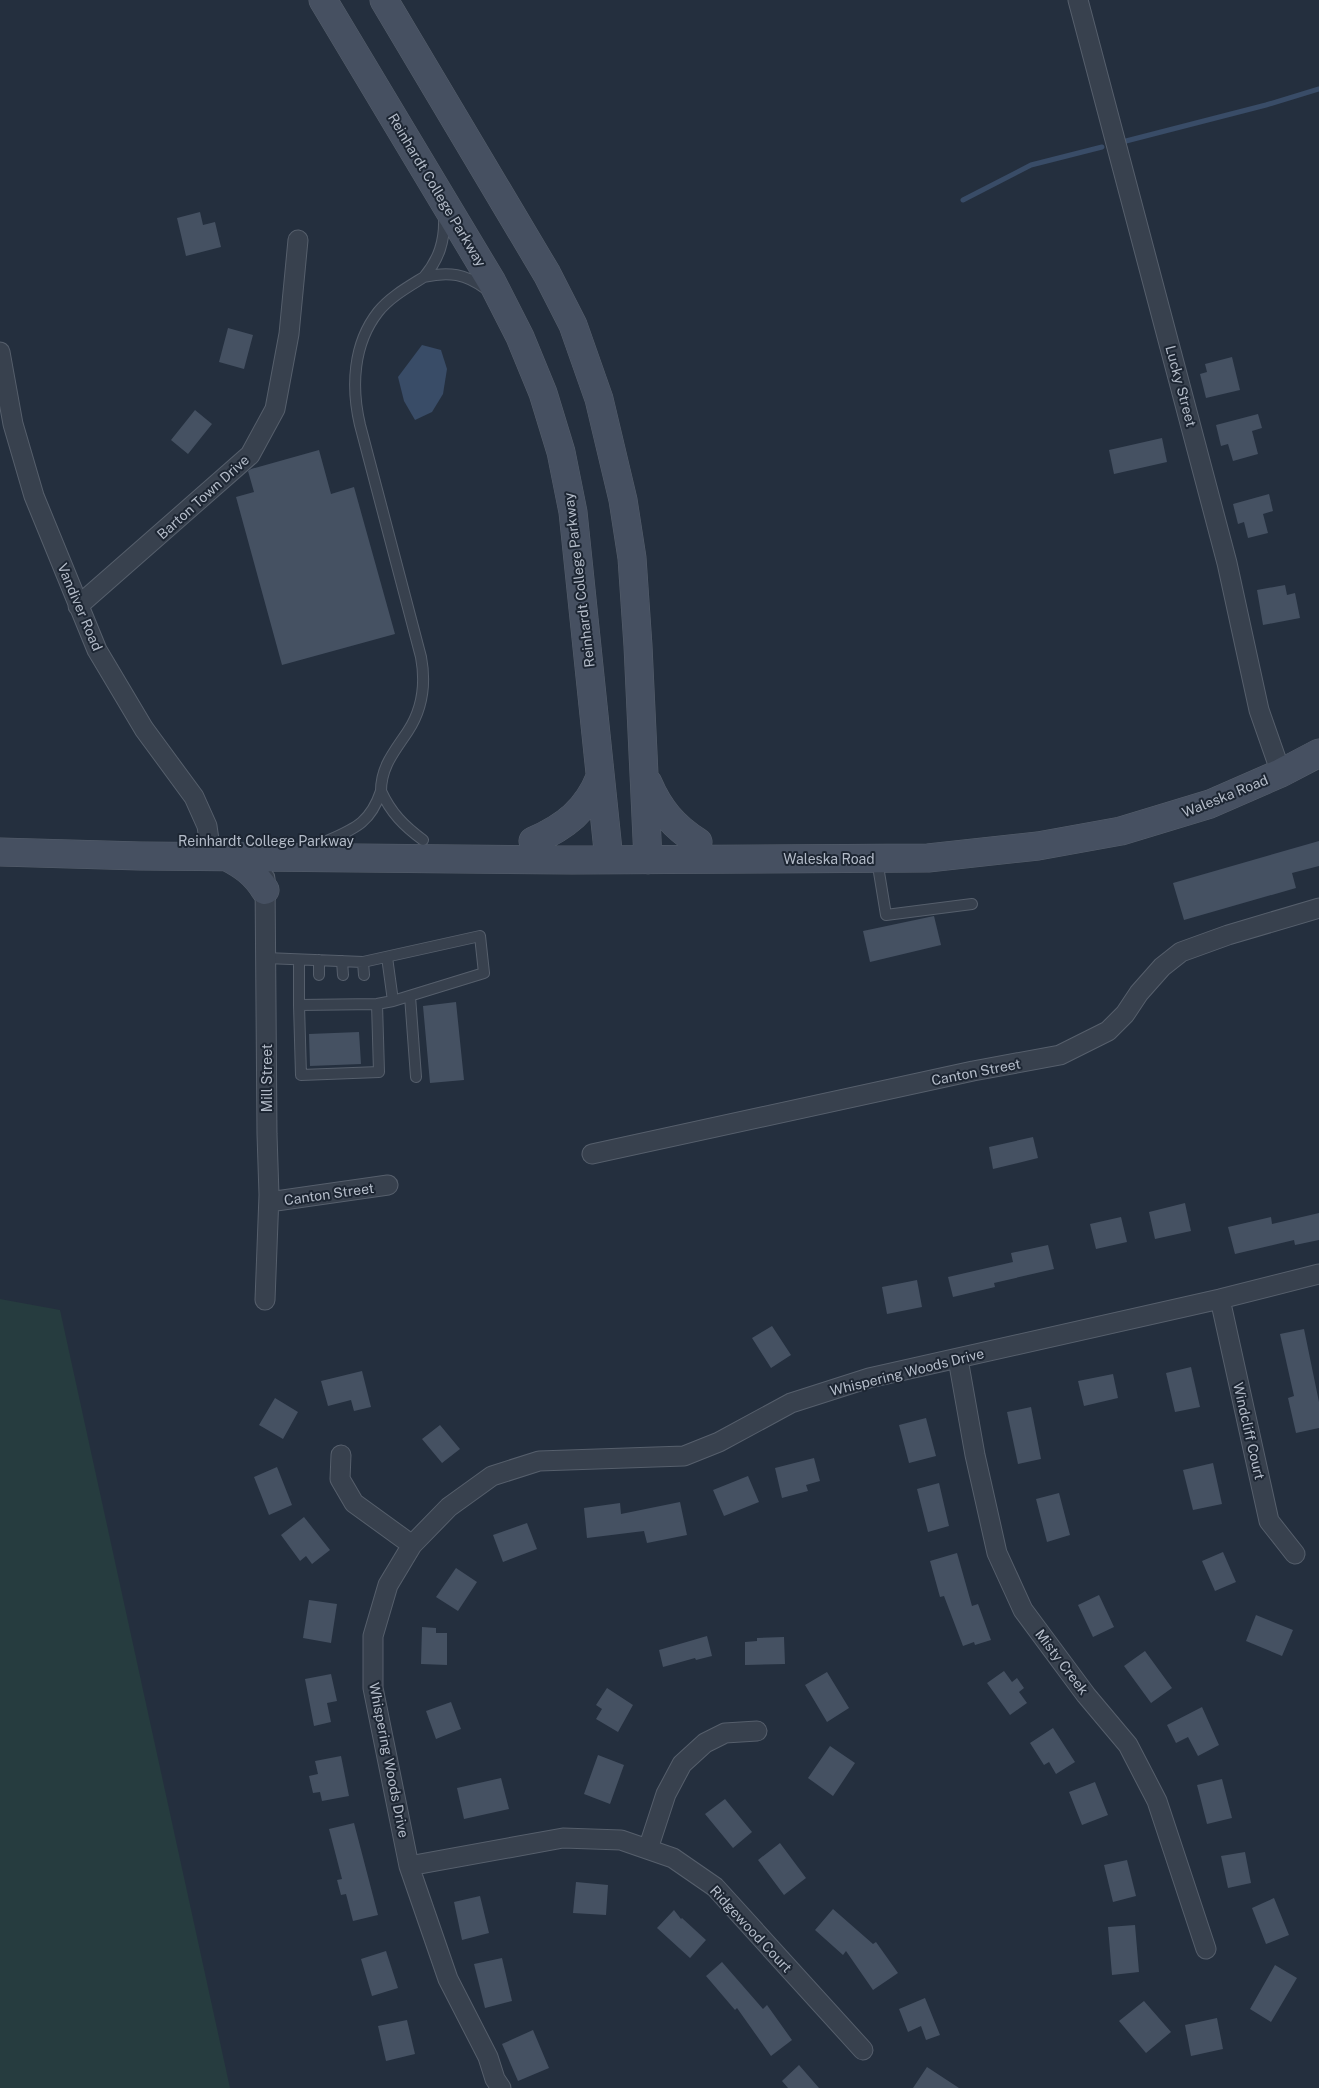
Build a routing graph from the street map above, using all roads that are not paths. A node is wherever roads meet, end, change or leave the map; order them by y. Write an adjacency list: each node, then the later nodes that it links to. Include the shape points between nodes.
1 (323, 0): 4 (main road, Reinhardt College Parkway)
2 (384, 0): 12 (main road, via 547,274 573,325 600,399 628,528)
3 (1078, 0): 11 (street, Lucky Street, via 1227,563 1259,710)
4 (443, 201): 6 (lane, via 443,242 436,261); 7 (main road, Reinhardt College Parkway)
5 (298, 240): 9 (street, Barton Town Drive, via 289,334 275,408 250,455)
6 (424, 277): 7 (lane, via 460,275); 14 (lane, via 396,295 378,312 355,367 354,397 360,425 421,657 424,680 424,692 415,719 385,766)
7 (504, 303): 13 (main road, Reinhardt College Parkway, via 543,394 568,482 577,538)
8 (0, 352): 9 (street, Vandiver Road, via 13,424 34,496)
9 (78, 606): 19 (street, Vandiver Road, via 120,691 198,804)
10 (1319, 753): 11 (main road, Waleska Road)
11 (1282, 773): 21 (main road, Waleska Road, via 1210,804 1122,831)
12 (644, 775): 17 (main road, via 663,812); 23 (main road)
13 (600, 777): 16 (main road, via 594,793 577,815 553,833); 22 (main road, Reinhardt College Parkway)
14 (381, 791): 15 (lane, via 397,819); 20 (lane, via 372,811 359,826)
15 (423, 840): 16 (main road, Reinhardt College Parkway); 20 (main road, Reinhardt College Parkway)
16 (533, 841): 22 (main road, Reinhardt College Parkway)
17 (698, 842): 21 (main road, Waleska Road); 23 (main road, Waleska Road)
18 (0, 846): 19 (main road, Reinhardt College Parkway)
19 (218, 848): 20 (main road, Reinhardt College Parkway); 24 (main road, Reinhardt College Parkway, via 75,855); 25 (main road, Reinhardt College Parkway); 27 (main road, via 257,878)
20 (329, 849): 22 (main road); 25 (main road, Reinhardt College Parkway)
21 (1009, 849): 26 (main road, Waleska Road, via 928,858)
22 (609, 851): 23 (main road)
23 (647, 851): 26 (main road, Waleska Road)
24 (0, 852)
25 (265, 857): 27 (street, Mill Street)
26 (877, 859): 28 (lane, via 886,915)
27 (265, 890): 31 (street, Mill Street)
28 (972, 904)
29 (1319, 908): 44 (street, Canton Street, via 1181,952 1162,967 1108,1031 1060,1055)
30 (387, 957): 35 (lane); 39 (lane, via 480,936 484,973); 40 (lane)
31 (266, 958): 32 (lane); 46 (street, Mill Street)
32 (299, 960): 33 (lane); 42 (lane)
33 (319, 960): 34 (lane); 36 (lane)
34 (342, 961): 35 (lane); 37 (lane)
35 (363, 962): 38 (lane)
36 (320, 975)
37 (343, 975)
38 (364, 975)
39 (410, 996): 40 (lane); 43 (lane)
40 (392, 1001): 41 (lane)
41 (376, 1004): 42 (lane, via 365,999 320,1000); 42 (lane, via 379,1072 301,1075)
42 (299, 1005)
43 (416, 1076)
44 (592, 1154)
45 (388, 1185): 46 (street, Canton Street)
46 (269, 1202): 49 (street, Mill Street)
47 (1319, 1274): 48 (street, Whispering Woods Drive)
48 (1220, 1299): 50 (street, Whispering Woods Drive); 53 (street, Windcliff Court, via 1269,1521)
49 (265, 1300)
50 (958, 1359): 52 (street, Whispering Woods Drive, via 869,1378 791,1403 719,1442 684,1456 539,1461 492,1476 449,1507); 57 (street, Misty Creek, via 974,1454 997,1554 1023,1610 1128,1745 1157,1801)
51 (341, 1455): 52 (street, via 340,1479 354,1503)
52 (412, 1545): 56 (street, Whispering Woods Drive, via 388,1585 373,1636 373,1688)
53 (1295, 1554)
54 (757, 1731): 55 (street, via 725,1732 704,1743 682,1764 666,1794)
55 (648, 1849): 56 (street, Ridgewood Court, via 620,1840 563,1838); 58 (street, Ridgewood Court, via 673,1858 715,1887)
56 (409, 1866): 59 (street, Whispering Woods Drive, via 448,1979)
57 (1206, 1949)
58 (863, 2050)
59 (501, 2088)

